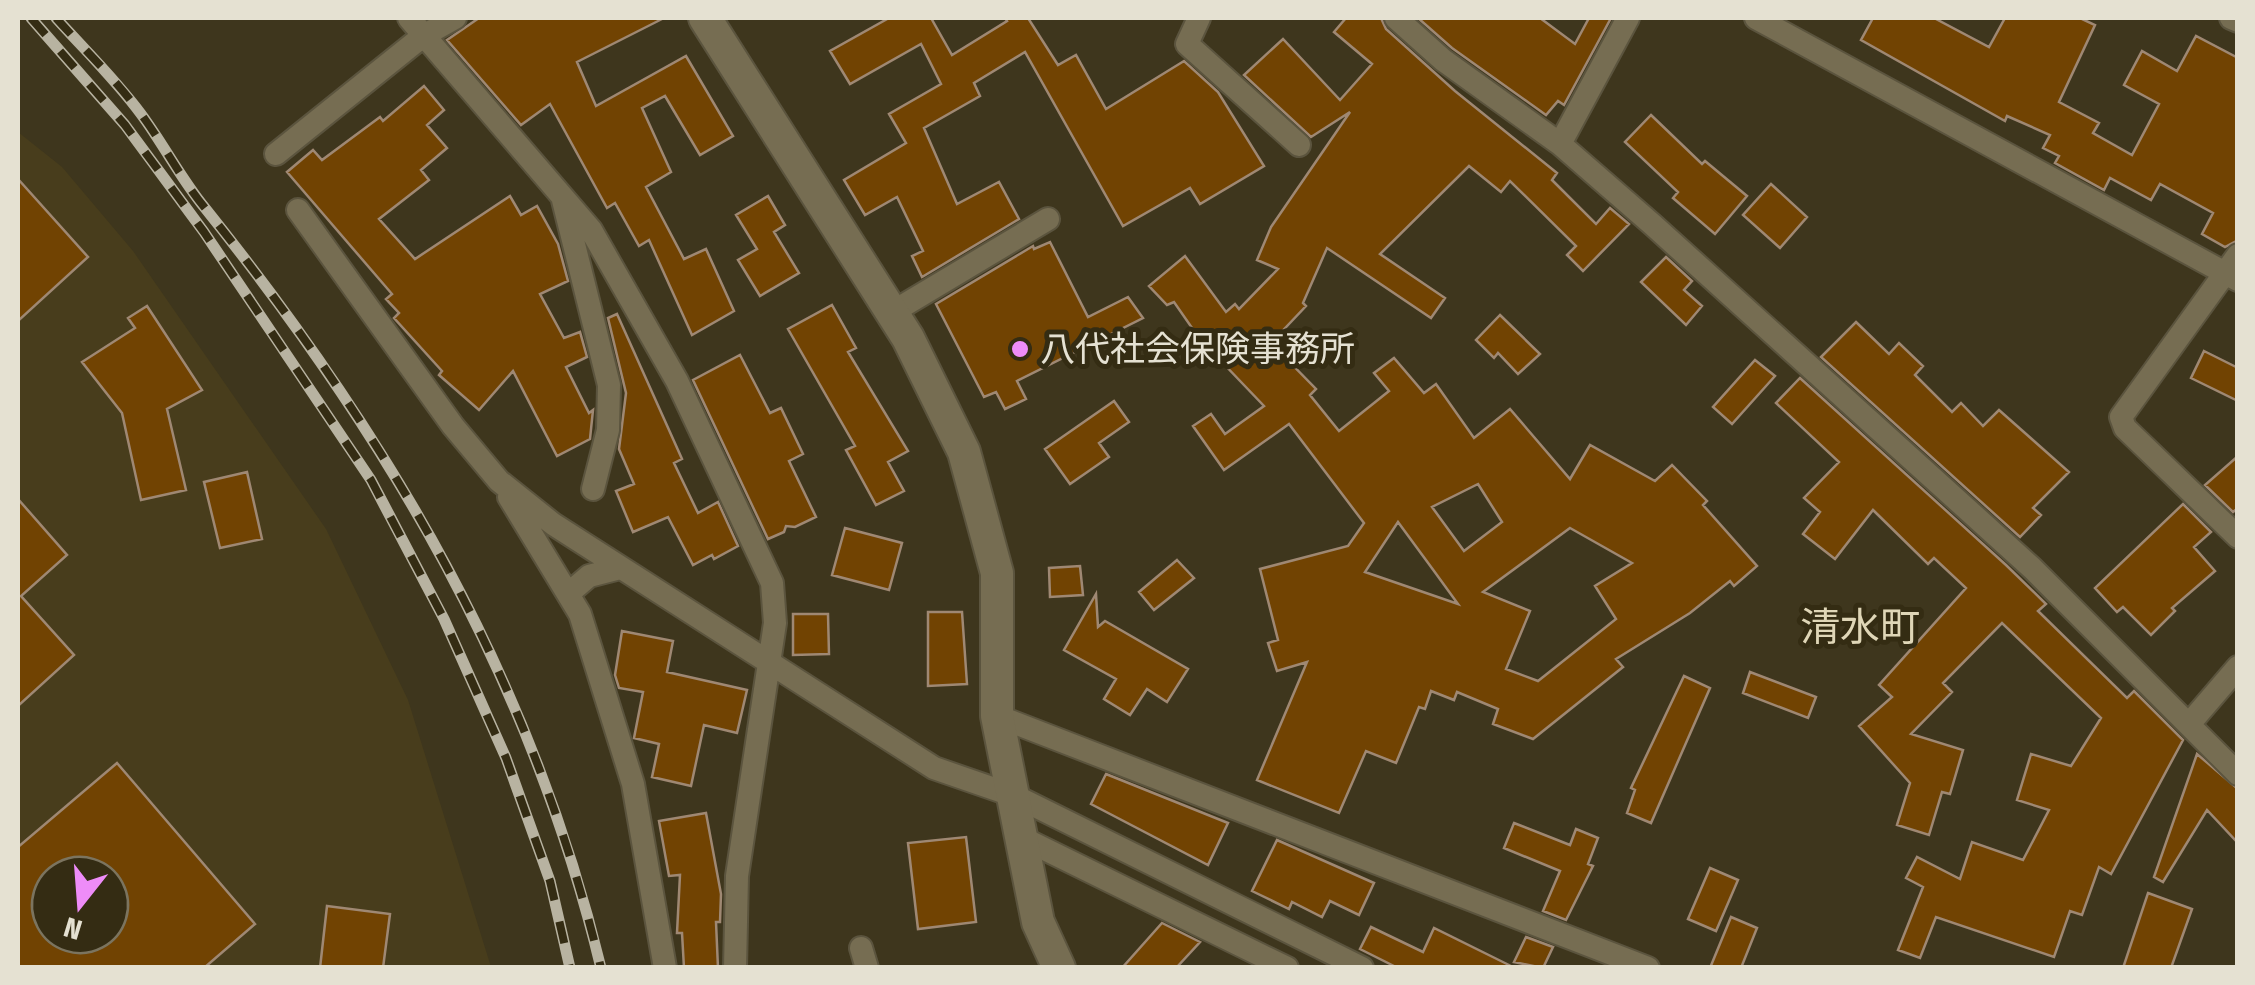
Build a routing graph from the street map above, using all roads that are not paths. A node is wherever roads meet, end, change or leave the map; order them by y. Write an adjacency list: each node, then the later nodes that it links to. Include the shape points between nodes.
1 (456, 18): 9 (street)
2 (706, 18): 17 (street)
3 (1199, 18): 10 (street, via 1186,44)
4 (1396, 18): 11 (street, via 1442,60)
5 (1628, 18): 11 (street)
6 (1756, 18): 16 (street)
7 (2231, 18): 8 (street)
8 (2238, 21)
9 (416, 27): 12 (street); 13 (street)
10 (1298, 144)
11 (1560, 144): 26 (street, via 2032,568)
12 (276, 154)
13 (562, 197): 19 (street, via 610,385 608,430); 23 (street, via 590,230 677,381 772,583 776,623)
14 (298, 210): 18 (street)
15 (1048, 219): 17 (street)
16 (2234, 270): 20 (street, via 2121,417)
17 (891, 312): 25 (street, via 964,452 997,573)
18 (500, 481): 21 (street); 22 (street)
19 (593, 489)
20 (2238, 537)
21 (620, 568): 22 (street, via 588,576); 23 (street)
22 (568, 594): 31 (street, via 633,784)
23 (768, 666): 28 (street, via 934,768); 32 (street, via 737,876)
24 (2238, 667): 26 (street)
25 (998, 716): 28 (street); 30 (street)
26 (2190, 723): 27 (street)
27 (2238, 774)
28 (1029, 802): 29 (street); 35 (street)
29 (1020, 837): 33 (street, via 1038,922); 34 (street)
30 (1590, 958): 36 (street)
31 (665, 968)
32 (734, 968)
33 (1059, 968)
34 (1287, 968)
35 (1362, 968)
36 (1648, 968)

